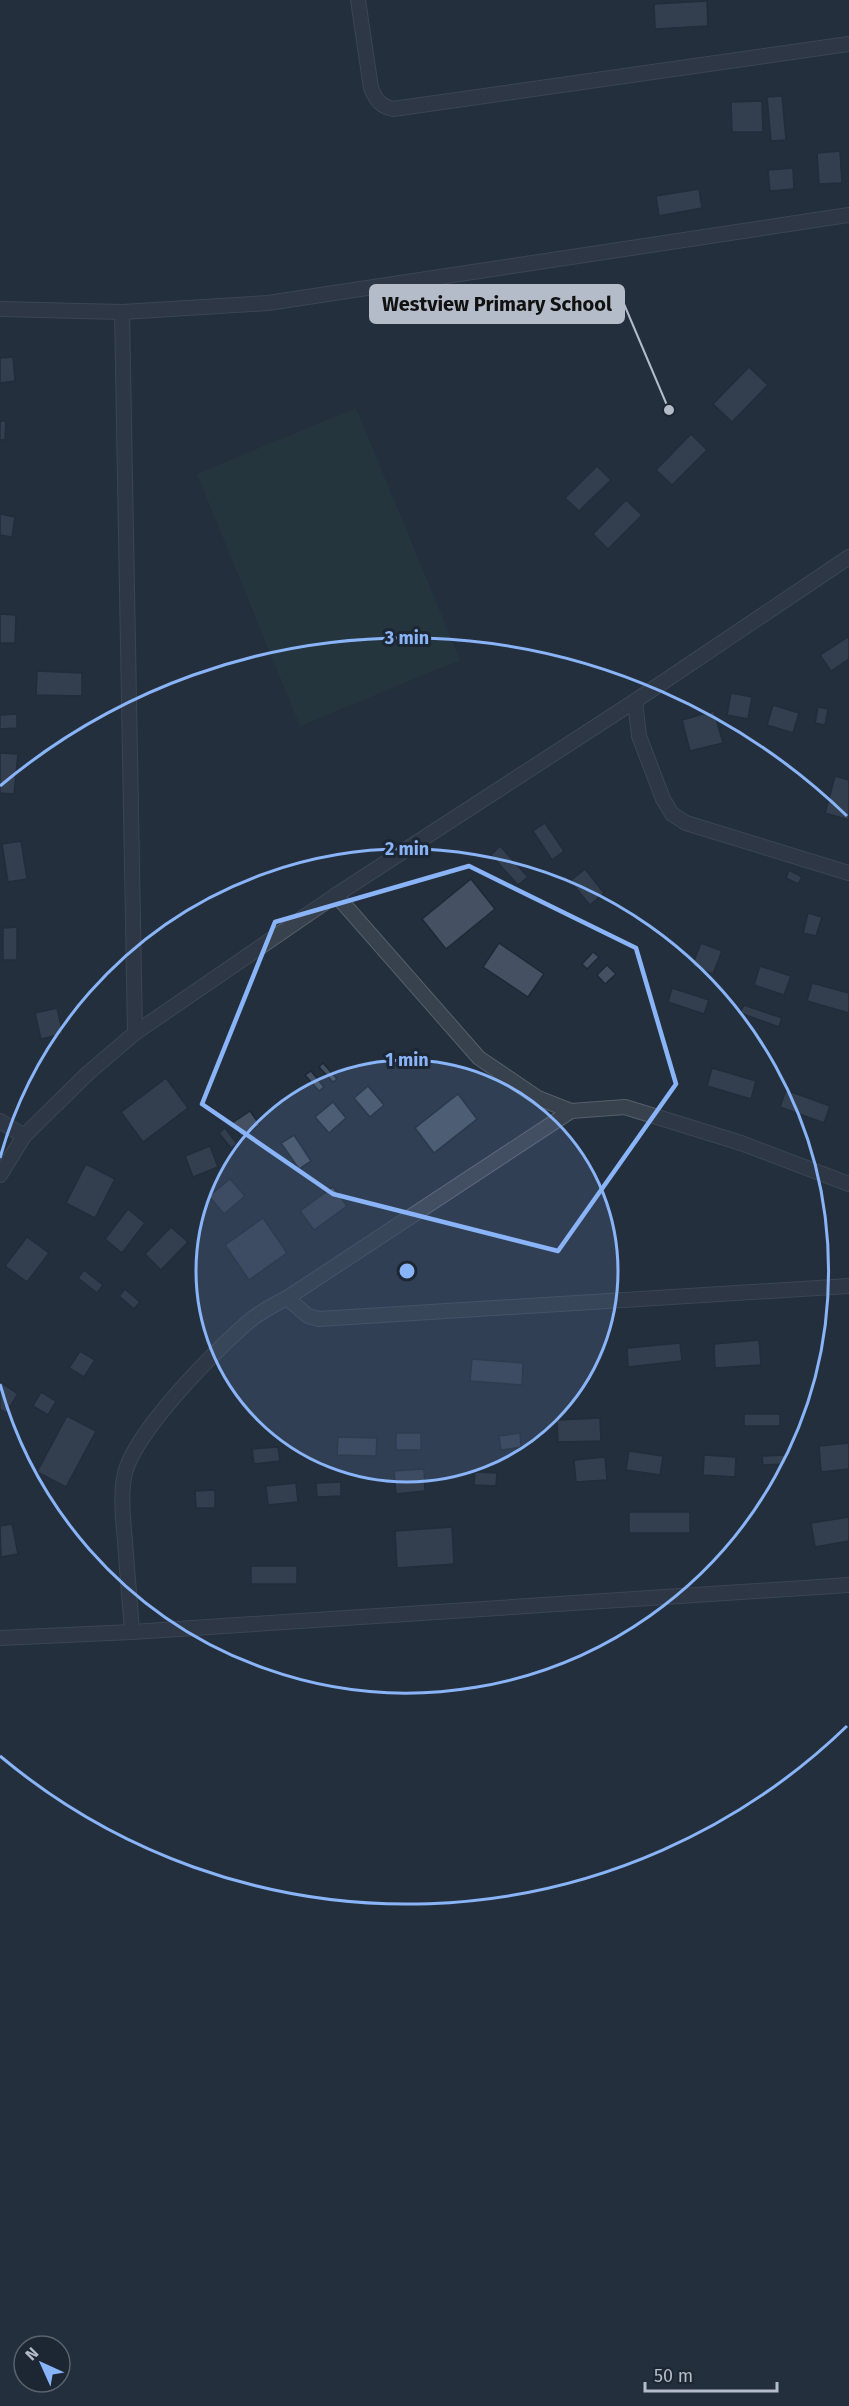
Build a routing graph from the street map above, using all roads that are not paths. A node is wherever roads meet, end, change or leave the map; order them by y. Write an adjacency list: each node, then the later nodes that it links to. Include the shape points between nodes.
1 (358, 0): 2 (street, via 371,88 383,106 393,109)
2 (849, 44)
3 (849, 215): 5 (street, via 268,303)
4 (0, 309): 5 (street)
5 (122, 312): 10 (street)
6 (849, 557): 7 (street)
7 (635, 701): 8 (street, via 639,736 672,814 686,823); 9 (street)
8 (849, 873)
9 (336, 895): 10 (street); 11 (street, via 479,1058 538,1098)
10 (135, 1033): 13 (street)
11 (570, 1111): 15 (street, via 625,1107 741,1143); 17 (street)
12 (0, 1121): 13 (street)
13 (24, 1136): 14 (street)
14 (0, 1175)
15 (849, 1184)
16 (849, 1286): 17 (street, via 319,1319 308,1316)
17 (287, 1298): 19 (street, via 249,1321 187,1383 132,1453 122,1499)
18 (849, 1585): 19 (street)
19 (132, 1632): 20 (street)
20 (0, 1638)

